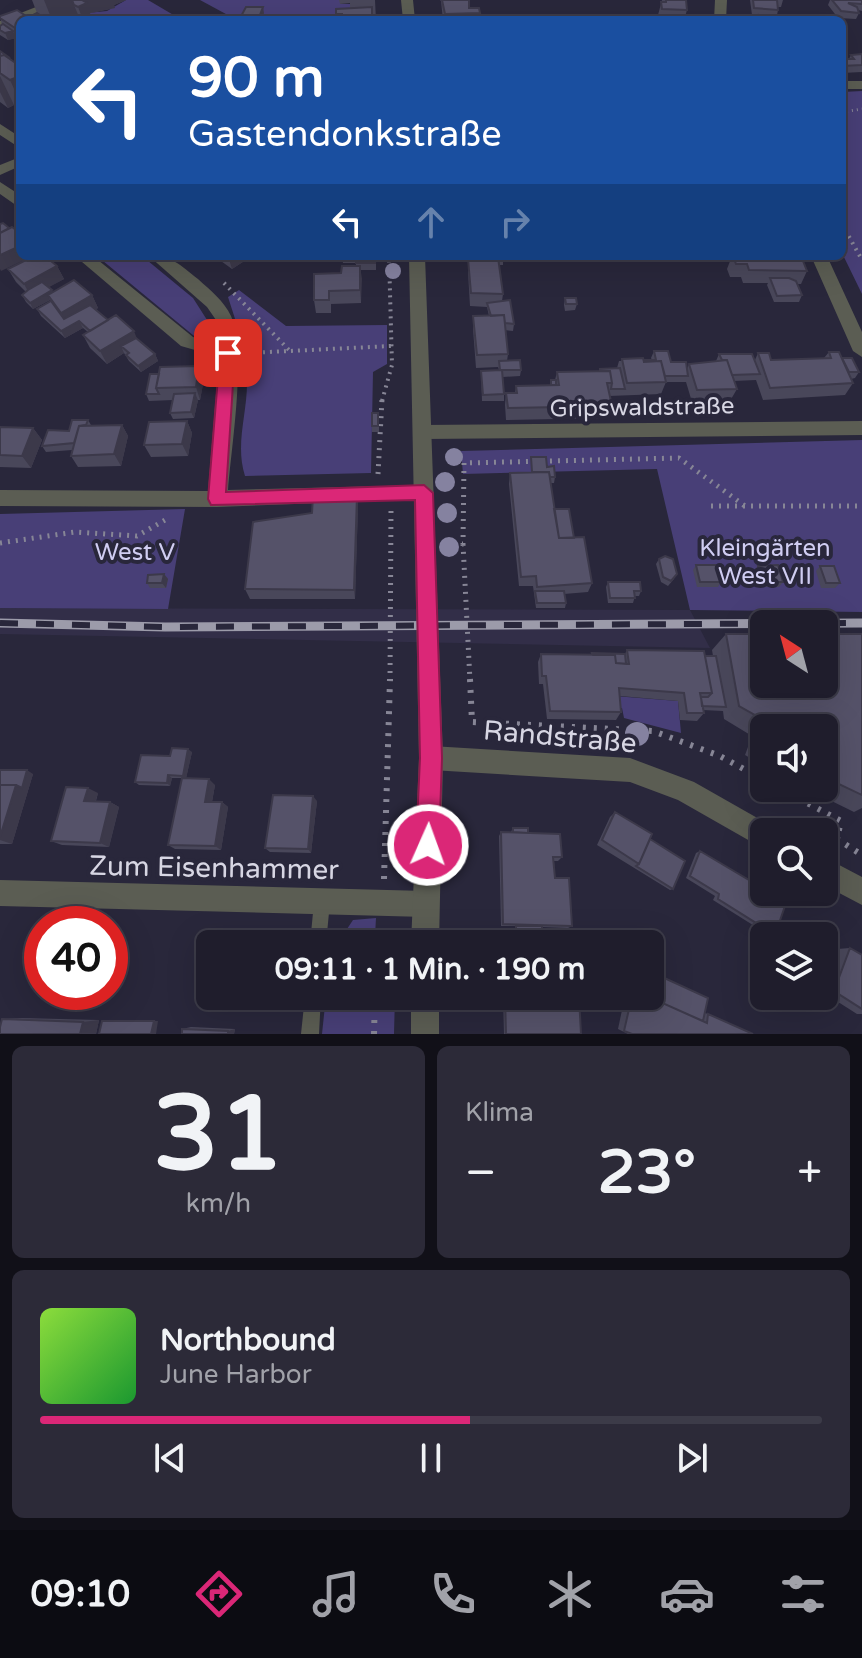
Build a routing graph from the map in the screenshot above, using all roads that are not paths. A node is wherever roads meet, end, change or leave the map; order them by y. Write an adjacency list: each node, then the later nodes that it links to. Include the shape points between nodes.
1 (64, 0): 2 (street)
2 (23, 16)
3 (0, 128): 4 (street)
4 (16, 141)
5 (0, 186): 6 (street)
6 (16, 200)
7 (88, 260): 12 (street, via 187,342)
8 (162, 260): 12 (street, via 224,318)
9 (417, 260): 14 (street)
10 (821, 260): 11 (street)
11 (862, 351)
12 (228, 353): 17 (street)
13 (862, 428): 14 (street, Gripswaldstraße)
14 (423, 432): 15 (street)
15 (424, 493): 17 (street); 18 (street)
16 (0, 498): 17 (street)
17 (217, 499)
18 (431, 758): 19 (street, Randstraße, via 630,770 685,791); 24 (street)
19 (750, 828)
20 (838, 878): 21 (street)
21 (862, 892)
22 (0, 893): 23 (street, Zum Eisenhammer)
23 (322, 902): 24 (street, Zum Eisenhammer); 25 (lane)
24 (426, 904): 26 (street)
25 (319, 930)
26 (425, 930)
27 (312, 1010): 29 (lane)
28 (425, 1010): 30 (street)
29 (310, 1034)
30 (425, 1034)

